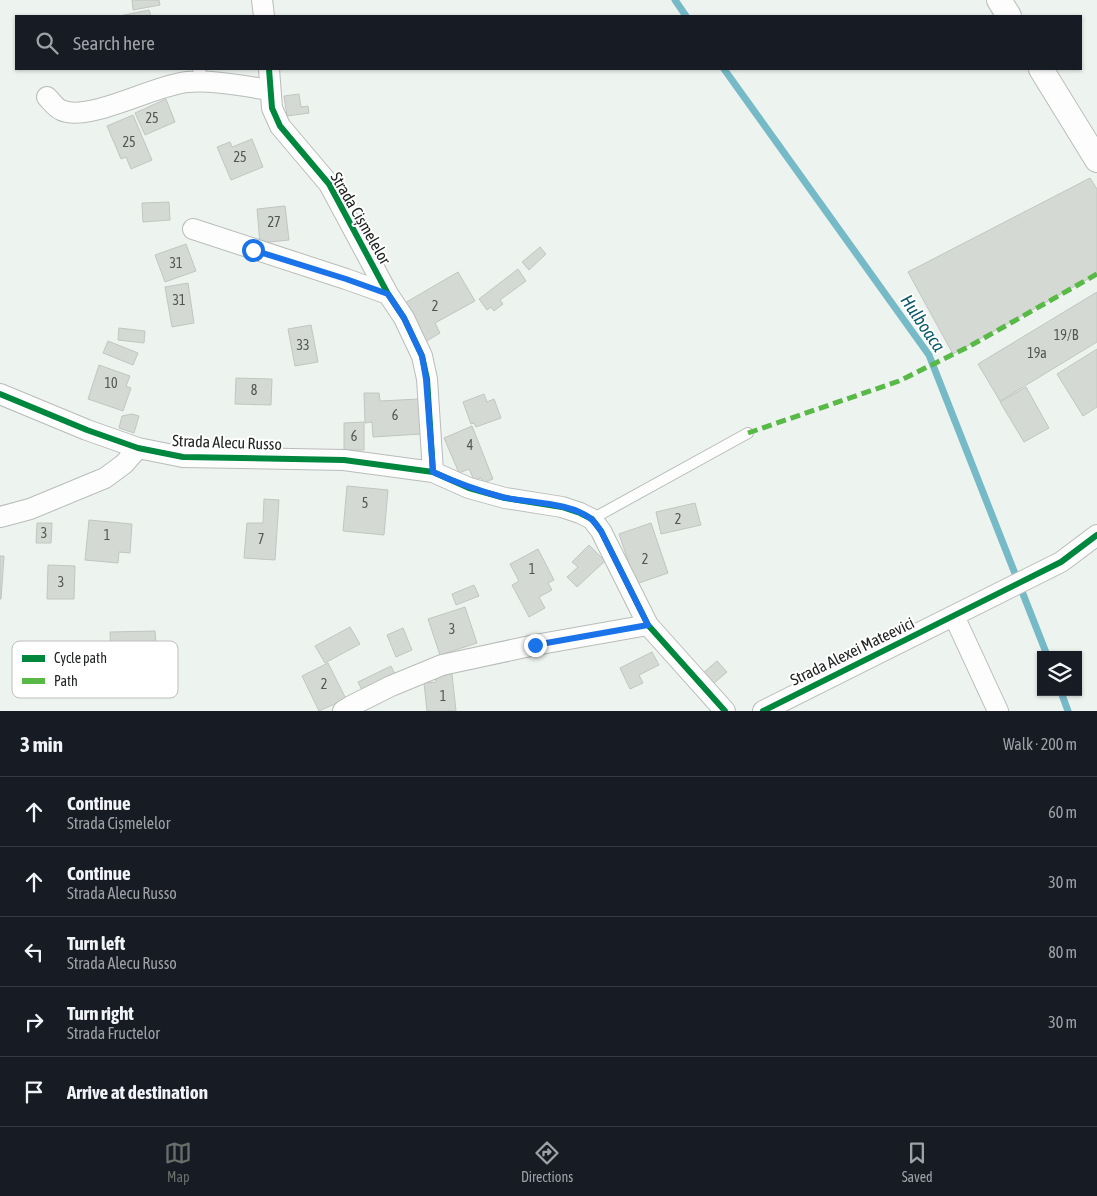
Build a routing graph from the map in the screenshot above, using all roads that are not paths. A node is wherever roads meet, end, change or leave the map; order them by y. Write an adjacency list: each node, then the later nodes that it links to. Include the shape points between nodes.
1 (262, 0): 3 (street)
2 (999, 0): 4 (street)
3 (264, 15)
4 (1008, 15)
5 (269, 70): 8 (street, Strada Cișmelelor)
6 (1042, 70): 10 (street)
7 (203, 75): 8 (street); 9 (street, via 92,111 61,110)
8 (270, 90): 12 (street, Strada Cișmelelor, via 272,108 280,126 329,184)
9 (47, 97)
10 (1097, 160)
11 (193, 229): 12 (street, Strada Cișmelelor)
12 (388, 294): 16 (street, Strada Cișmelelor, via 422,356)
13 (0, 394): 15 (street, Strada Alecu Russo)
14 (748, 433): 18 (lane)
15 (138, 448): 16 (street, Strada Alecu Russo, via 183,457 344,460); 17 (street, via 105,478 30,510)
16 (433, 472): 18 (street, Strada Alecu Russo, via 469,488 505,498 562,507)
17 (0, 517)
18 (592, 519): 21 (street)
19 (1097, 535): 20 (street, Strada Alexei Mateevici, via 1061,562)
20 (954, 616): 24 (street, Strada Alexei Mateevici); 25 (street)
21 (648, 625): 22 (street, via 442,665); 23 (street)
22 (343, 711)
23 (725, 711)
24 (764, 711)
25 (998, 711)

